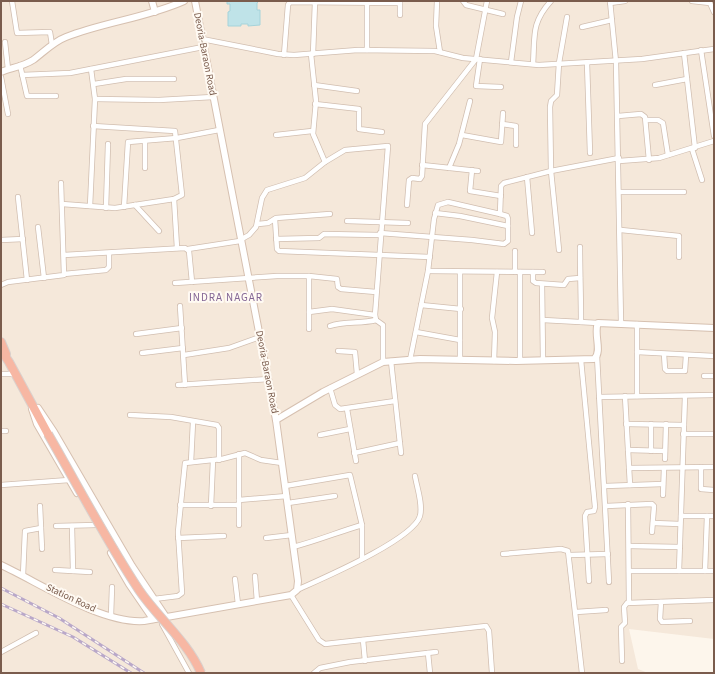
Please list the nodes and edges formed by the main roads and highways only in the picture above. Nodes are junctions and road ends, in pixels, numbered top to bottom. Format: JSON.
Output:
{"nodes":[{"id":1,"x":2,"y":347,"type":"edge"},
{"id":2,"x":201,"y":673,"type":"edge"}],
"edges":[{"from":1,"to":2,"type":"highway","bridge":true}]}
